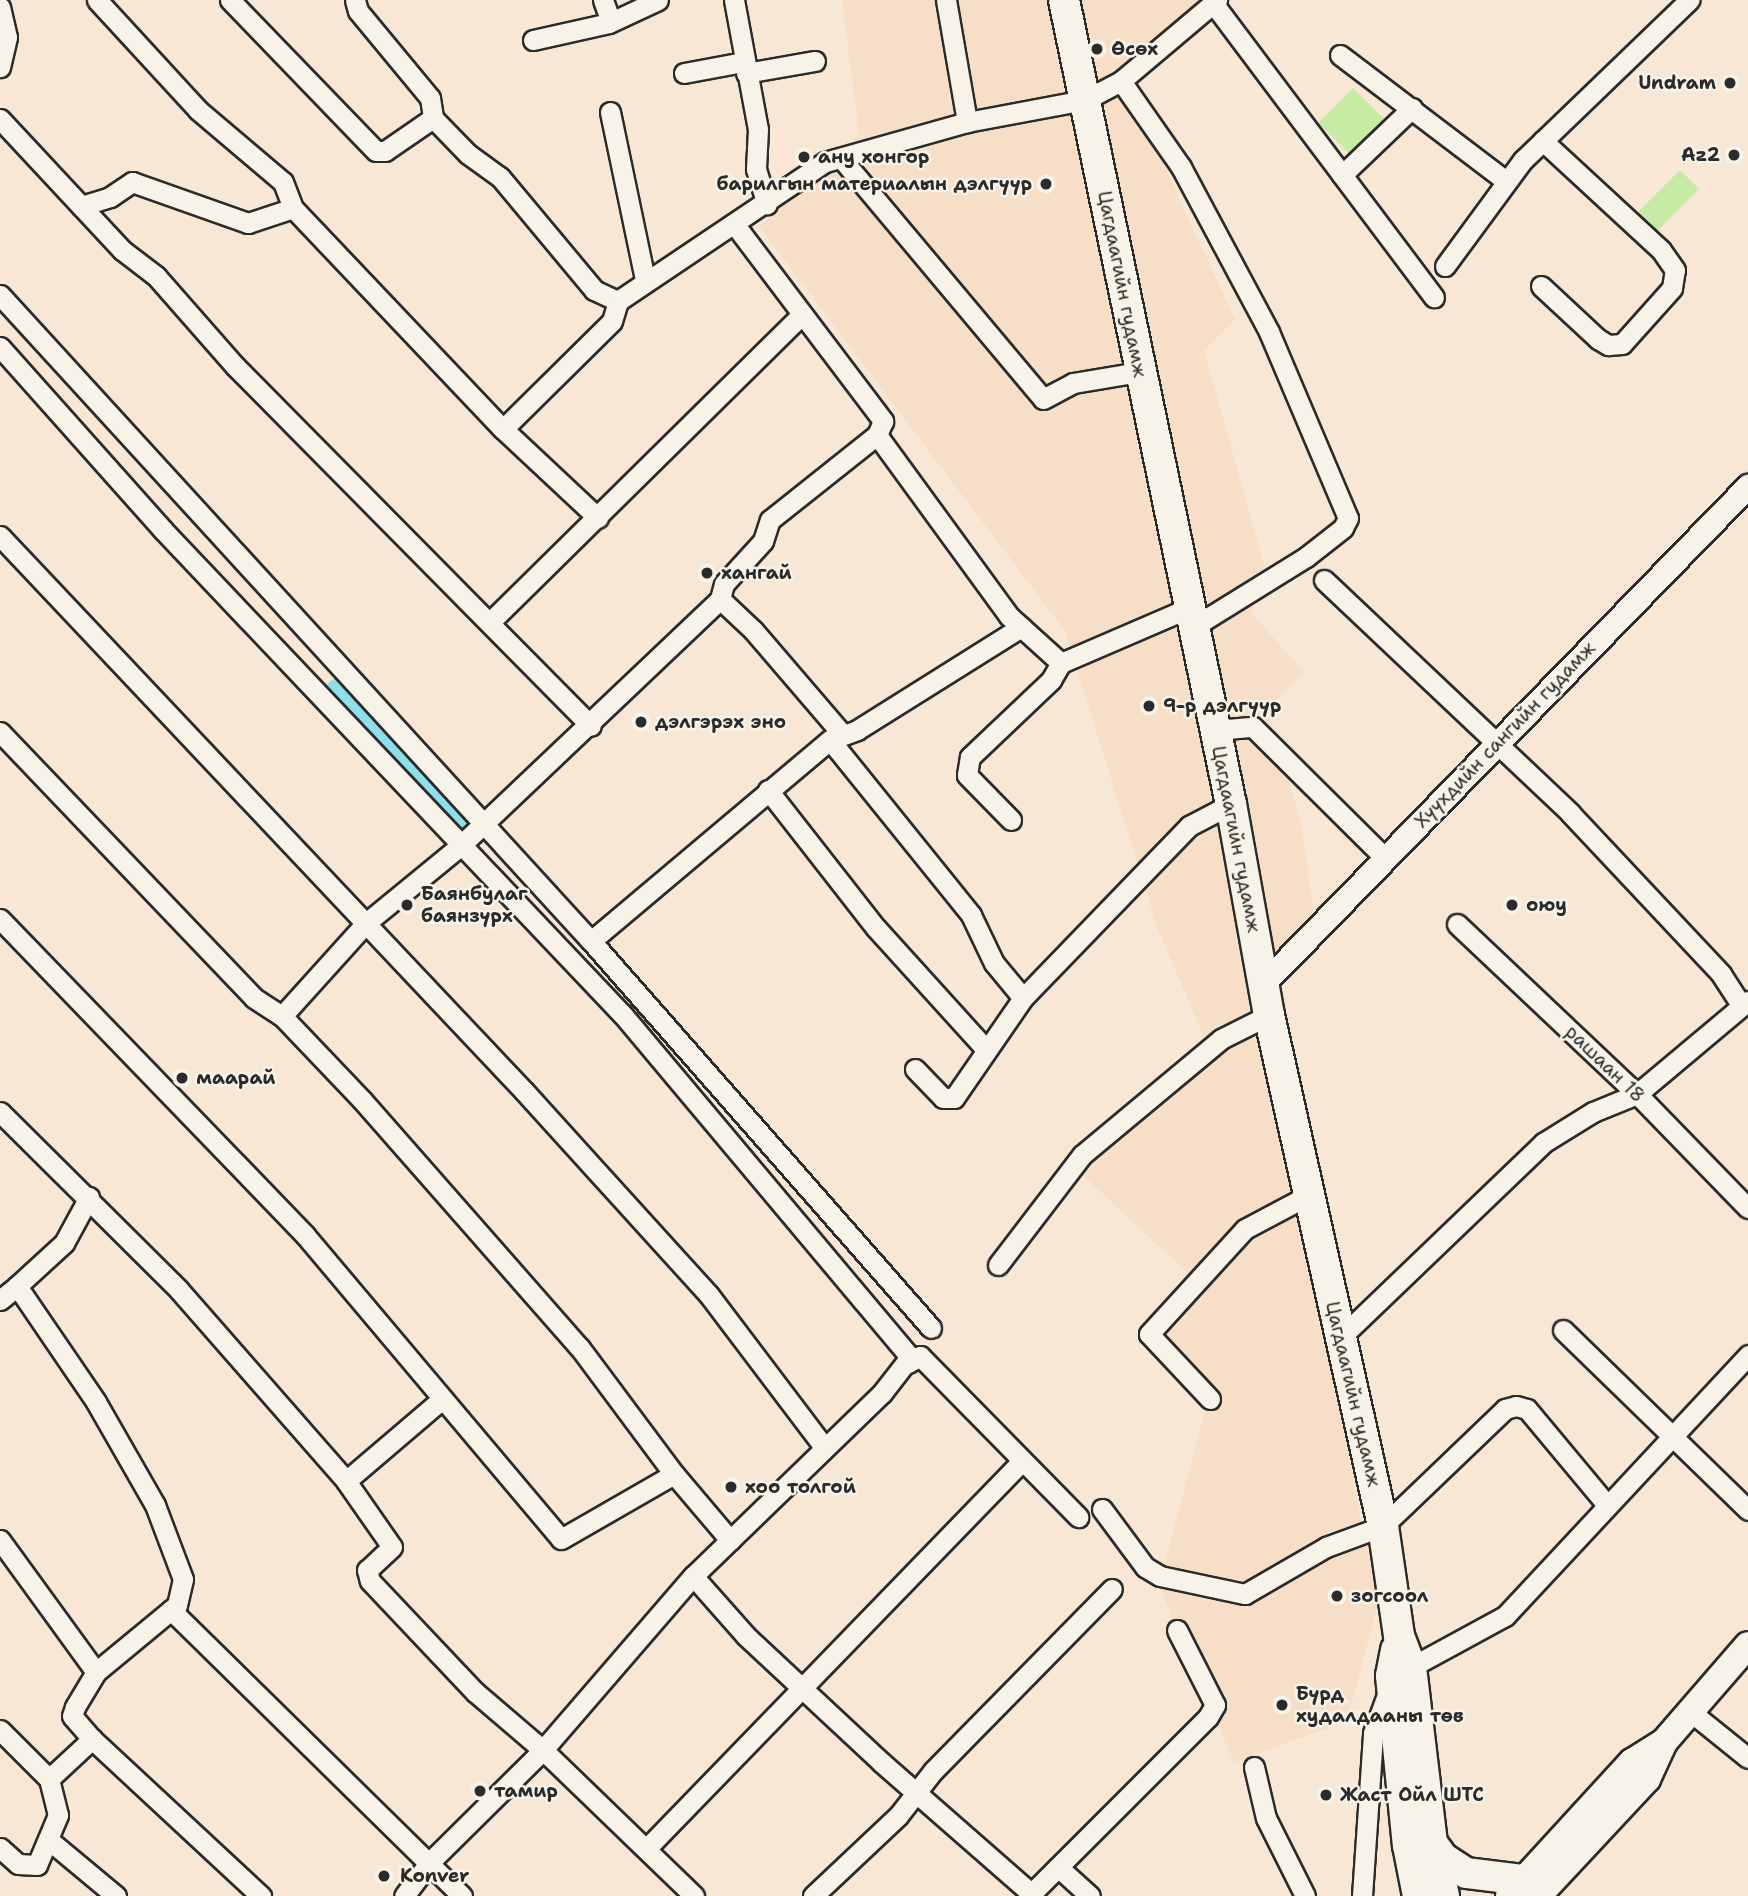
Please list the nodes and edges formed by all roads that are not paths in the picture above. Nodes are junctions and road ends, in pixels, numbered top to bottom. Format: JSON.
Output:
{"nodes":[{"id":1,"x":97,"y":0,"type":"edge"},
{"id":2,"x":230,"y":0,"type":"edge"},
{"id":3,"x":355,"y":0,"type":"edge"},
{"id":4,"x":603,"y":0,"type":"edge"},
{"id":5,"x":658,"y":0,"type":"edge"},
{"id":6,"x":734,"y":0,"type":"edge"},
{"id":7,"x":946,"y":0,"type":"edge"},
{"id":8,"x":1065,"y":0,"type":"edge"},
{"id":9,"x":1689,"y":0,"type":"edge"},
{"id":10,"x":1215,"y":1,"type":"edge"},
{"id":11,"x":0,"y":7,"type":"edge"},
{"id":12,"x":610,"y":19,"type":"junction"},
{"id":13,"x":533,"y":40,"type":"dead end"},
{"id":14,"x":1340,"y":55,"type":"dead end"},
{"id":15,"x":815,"y":61,"type":"dead end"},
{"id":16,"x":0,"y":67,"type":"edge"},
{"id":17,"x":744,"y":68,"type":"junction"},
{"id":18,"x":684,"y":73,"type":"dead end"},
{"id":19,"x":1121,"y":81,"type":"junction"},
{"id":20,"x":1086,"y":100,"type":"junction"},
{"id":21,"x":1412,"y":108,"type":"junction"},
{"id":22,"x":610,"y":112,"type":"dead end"},
{"id":23,"x":433,"y":118,"type":"junction"},
{"id":24,"x":0,"y":119,"type":"edge"},
{"id":25,"x":967,"y":122,"type":"junction"},
{"id":26,"x":1543,"y":141,"type":"junction"},
{"id":27,"x":841,"y":158,"type":"junction"},
{"id":28,"x":1342,"y":174,"type":"junction"},
{"id":29,"x":1506,"y":181,"type":"junction"},
{"id":30,"x":767,"y":204,"type":"junction"},
{"id":31,"x":81,"y":206,"type":"junction"},
{"id":32,"x":293,"y":208,"type":"junction"},
{"id":33,"x":735,"y":225,"type":"junction"},
{"id":34,"x":1445,"y":266,"type":"dead end"},
{"id":35,"x":645,"y":280,"type":"junction"},
{"id":36,"x":1541,"y":286,"type":"dead end"},
{"id":37,"x":0,"y":295,"type":"edge"},
{"id":38,"x":1434,"y":297,"type":"dead end"},
{"id":39,"x":618,"y":301,"type":"junction"},
{"id":40,"x":801,"y":315,"type":"junction"},
{"id":41,"x":0,"y":347,"type":"edge"},
{"id":42,"x":1139,"y":372,"type":"junction"},
{"id":43,"x":503,"y":429,"type":"junction"},
{"id":44,"x":877,"y":435,"type":"junction"},
{"id":45,"x":1748,"y":486,"type":"edge"},
{"id":46,"x":598,"y":518,"type":"junction"},
{"id":47,"x":0,"y":536,"type":"edge"},
{"id":48,"x":1324,"y":580,"type":"dead end"},
{"id":49,"x":720,"y":599,"type":"junction"},
{"id":50,"x":1191,"y":617,"type":"junction"},
{"id":51,"x":491,"y":621,"type":"junction"},
{"id":52,"x":1021,"y":627,"type":"junction"},
{"id":53,"x":1061,"y":663,"type":"junction"},
{"id":54,"x":591,"y":726,"type":"junction"},
{"id":55,"x":1215,"y":730,"type":"junction"},
{"id":56,"x":0,"y":732,"type":"edge"},
{"id":57,"x":836,"y":737,"type":"junction"},
{"id":58,"x":1497,"y":742,"type":"junction"},
{"id":59,"x":768,"y":790,"type":"junction"},
{"id":60,"x":1231,"y":804,"type":"junction"},
{"id":61,"x":1011,"y":820,"type":"dead end"},
{"id":62,"x":482,"y":825,"type":"junction"},
{"id":63,"x":460,"y":846,"type":"junction"},
{"id":64,"x":1385,"y":858,"type":"junction"},
{"id":65,"x":0,"y":919,"type":"edge"},
{"id":66,"x":366,"y":923,"type":"junction"},
{"id":67,"x":1457,"y":924,"type":"dead end"},
{"id":68,"x":591,"y":941,"type":"junction"},
{"id":69,"x":1262,"y":985,"type":"junction"},
{"id":70,"x":1023,"y":998,"type":"junction"},
{"id":71,"x":1745,"y":1004,"type":"edge"},
{"id":72,"x":1269,"y":1015,"type":"junction"},
{"id":73,"x":282,"y":1016,"type":"junction"},
{"id":74,"x":985,"y":1048,"type":"junction"},
{"id":75,"x":915,"y":1069,"type":"dead end"},
{"id":76,"x":1637,"y":1094,"type":"junction"},
{"id":77,"x":0,"y":1112,"type":"edge"},
{"id":78,"x":1307,"y":1196,"type":"junction"},
{"id":79,"x":89,"y":1197,"type":"junction"},
{"id":80,"x":1748,"y":1208,"type":"edge"},
{"id":81,"x":873,"y":1264,"type":"junction"},
{"id":82,"x":999,"y":1265,"type":"dead end"},
{"id":83,"x":17,"y":1286,"type":"junction"},
{"id":84,"x":851,"y":1287,"type":"junction"},
{"id":85,"x":0,"y":1300,"type":"edge"},
{"id":86,"x":931,"y":1328,"type":"dead end"},
{"id":87,"x":1563,"y":1330,"type":"dead end"},
{"id":88,"x":1341,"y":1337,"type":"junction"},
{"id":89,"x":1748,"y":1355,"type":"edge"},
{"id":90,"x":908,"y":1363,"type":"junction"},
{"id":91,"x":442,"y":1399,"type":"junction"},
{"id":92,"x":1210,"y":1399,"type":"dead end"},
{"id":93,"x":1670,"y":1437,"type":"junction"},
{"id":94,"x":824,"y":1447,"type":"junction"},
{"id":95,"x":1022,"y":1461,"type":"junction"},
{"id":96,"x":674,"y":1474,"type":"junction"},
{"id":97,"x":346,"y":1481,"type":"junction"},
{"id":98,"x":1607,"y":1505,"type":"junction"},
{"id":99,"x":1102,"y":1509,"type":"dead end"},
{"id":100,"x":1748,"y":1510,"type":"edge"},
{"id":101,"x":1078,"y":1517,"type":"dead end"},
{"id":102,"x":1382,"y":1526,"type":"junction"},
{"id":103,"x":0,"y":1539,"type":"edge"},
{"id":104,"x":730,"y":1540,"type":"junction"},
{"id":105,"x":693,"y":1576,"type":"junction"},
{"id":106,"x":1112,"y":1589,"type":"dead end"},
{"id":107,"x":171,"y":1610,"type":"junction"},
{"id":108,"x":1177,"y":1630,"type":"dead end"},
{"id":109,"x":1748,"y":1645,"type":"edge"},
{"id":110,"x":96,"y":1672,"type":"junction"},
{"id":111,"x":1401,"y":1674,"type":"junction"},
{"id":112,"x":806,"y":1689,"type":"junction"},
{"id":113,"x":1691,"y":1712,"type":"junction"},
{"id":114,"x":0,"y":1730,"type":"edge"},
{"id":115,"x":92,"y":1739,"type":"junction"},
{"id":116,"x":543,"y":1750,"type":"junction"},
{"id":117,"x":1748,"y":1758,"type":"edge"},
{"id":118,"x":1254,"y":1767,"type":"dead end"},
{"id":119,"x":48,"y":1779,"type":"junction"},
{"id":120,"x":919,"y":1792,"type":"junction"},
{"id":121,"x":50,"y":1841,"type":"junction"},
{"id":122,"x":1420,"y":1844,"type":"junction"},
{"id":123,"x":0,"y":1848,"type":"edge"},
{"id":124,"x":647,"y":1848,"type":"junction"},
{"id":125,"x":429,"y":1863,"type":"junction"},
{"id":126,"x":1058,"y":1867,"type":"junction"},
{"id":127,"x":1524,"y":1891,"type":"edge"},
{"id":128,"x":1031,"y":1895,"type":"edge"},
{"id":129,"x":116,"y":1896,"type":"edge"},
{"id":130,"x":261,"y":1896,"type":"edge"},
{"id":131,"x":404,"y":1896,"type":"edge"},
{"id":132,"x":462,"y":1896,"type":"edge"},
{"id":133,"x":694,"y":1896,"type":"edge"},
{"id":134,"x":813,"y":1896,"type":"edge"},
{"id":135,"x":1090,"y":1896,"type":"edge"},
{"id":136,"x":1305,"y":1896,"type":"edge"},
{"id":137,"x":1362,"y":1896,"type":"edge"},
{"id":138,"x":1412,"y":1896,"type":"edge"},
{"id":139,"x":1418,"y":1896,"type":"edge"},
{"id":140,"x":1444,"y":1896,"type":"edge"}],
"edges":[{"from":1,"to":32,"type":"street"},
{"from":2,"to":23,"type":"street"},
{"from":3,"to":23,"type":"street"},
{"from":4,"to":12,"type":"street"},
{"from":5,"to":12,"type":"street"},
{"from":6,"to":17,"type":"street"},
{"from":7,"to":25,"type":"street"},
{"from":8,"to":20,"type":"main road","name":"Цагдаагийн гудамж"},
{"from":9,"to":26,"type":"street"},
{"from":10,"to":19,"type":"street"},
{"from":10,"to":28,"type":"street"},
{"from":11,"to":16,"type":"street"},
{"from":12,"to":13,"type":"street"},
{"from":14,"to":21,"type":"street"},
{"from":15,"to":17,"type":"street"},
{"from":17,"to":18,"type":"street"},
{"from":17,"to":30,"type":"street"},
{"from":19,"to":20,"type":"street"},
{"from":19,"to":50,"type":"street"},
{"from":20,"to":25,"type":"street"},
{"from":20,"to":42,"type":"main road","name":"Цагдаагийн гудамж"},
{"from":21,"to":28,"type":"street"},
{"from":21,"to":29,"type":"street"},
{"from":22,"to":35,"type":"street"},
{"from":23,"to":39,"type":"street"},
{"from":24,"to":31,"type":"street"},
{"from":25,"to":27,"type":"street"},
{"from":26,"to":29,"type":"street"},
{"from":26,"to":36,"type":"street"},
{"from":27,"to":30,"type":"street"},
{"from":27,"to":42,"type":"street"},
{"from":28,"to":38,"type":"street"},
{"from":29,"to":34,"type":"street"},
{"from":30,"to":33,"type":"street"},
{"from":31,"to":32,"type":"street"},
{"from":31,"to":51,"type":"street"},
{"from":32,"to":43,"type":"street"},
{"from":33,"to":35,"type":"street"},
{"from":33,"to":40,"type":"street"},
{"from":35,"to":39,"type":"street"},
{"from":37,"to":62,"type":"street"},
{"from":39,"to":43,"type":"street"},
{"from":40,"to":44,"type":"street"},
{"from":40,"to":46,"type":"street"},
{"from":41,"to":63,"type":"street"},
{"from":42,"to":50,"type":"main road","name":"Цагдаагийн гудамж"},
{"from":43,"to":46,"type":"street"},
{"from":44,"to":49,"type":"street"},
{"from":44,"to":52,"type":"street"},
{"from":45,"to":58,"type":"street","name":"Хүүхдийн сангийн гудамж"},
{"from":46,"to":51,"type":"street"},
{"from":47,"to":66,"type":"street"},
{"from":48,"to":58,"type":"street"},
{"from":49,"to":54,"type":"street"},
{"from":49,"to":57,"type":"street"},
{"from":50,"to":53,"type":"street"},
{"from":50,"to":55,"type":"main road","name":"Цагдаагийн гудамж"},
{"from":51,"to":54,"type":"street"},
{"from":52,"to":53,"type":"street"},
{"from":52,"to":57,"type":"street"},
{"from":53,"to":61,"type":"street"},
{"from":54,"to":62,"type":"street"},
{"from":55,"to":60,"type":"main road","name":"Цагдаагийн гудамж"},
{"from":55,"to":64,"type":"street"},
{"from":56,"to":73,"type":"street"},
{"from":57,"to":59,"type":"street"},
{"from":57,"to":70,"type":"street"},
{"from":58,"to":64,"type":"street","name":"Хүүхдийн сангийн гудамж"},
{"from":58,"to":71,"type":"street"},
{"from":59,"to":68,"type":"street"},
{"from":59,"to":74,"type":"street"},
{"from":60,"to":69,"type":"main road","name":"Цагдаагийн гудамж"},
{"from":60,"to":70,"type":"street"},
{"from":62,"to":63,"type":"street"},
{"from":62,"to":68,"type":"street"},
{"from":63,"to":66,"type":"street"},
{"from":63,"to":84,"type":"street"},
{"from":64,"to":69,"type":"street","name":"Хүүхдийн сангийн гудамж"},
{"from":65,"to":91,"type":"street"},
{"from":66,"to":73,"type":"street"},
{"from":66,"to":94,"type":"street"},
{"from":67,"to":76,"type":"street","name":"рашаан 18"},
{"from":68,"to":81,"type":"street"},
{"from":69,"to":72,"type":"main road","name":"Цагдаагийн гудамж"},
{"from":70,"to":74,"type":"street"},
{"from":71,"to":76,"type":"street"},
{"from":72,"to":78,"type":"main road","name":"Цагдаагийн гудамж"},
{"from":72,"to":82,"type":"street"},
{"from":73,"to":96,"type":"street"},
{"from":74,"to":75,"type":"street"},
{"from":76,"to":80,"type":"street","name":"рашаан 18"},
{"from":76,"to":88,"type":"street"},
{"from":77,"to":79,"type":"street"},
{"from":78,"to":88,"type":"main road","name":"Цагдаагийн гудамж"},
{"from":78,"to":92,"type":"street"},
{"from":79,"to":83,"type":"street"},
{"from":79,"to":97,"type":"street"},
{"from":81,"to":84,"type":"street"},
{"from":81,"to":86,"type":"street"},
{"from":83,"to":85,"type":"street"},
{"from":83,"to":107,"type":"street"},
{"from":84,"to":90,"type":"street"},
{"from":87,"to":93,"type":"street"},
{"from":88,"to":102,"type":"main road","name":"Цагдаагийн гудамж"},
{"from":89,"to":93,"type":"street"},
{"from":90,"to":94,"type":"street"},
{"from":90,"to":95,"type":"street"},
{"from":91,"to":96,"type":"street"},
{"from":91,"to":97,"type":"street"},
{"from":93,"to":98,"type":"street"},
{"from":93,"to":100,"type":"street"},
{"from":94,"to":104,"type":"street"},
{"from":95,"to":101,"type":"street"},
{"from":95,"to":112,"type":"street"},
{"from":96,"to":104,"type":"street"},
{"from":97,"to":116,"type":"street"},
{"from":98,"to":102,"type":"street"},
{"from":98,"to":111,"type":"street"},
{"from":99,"to":102,"type":"street"},
{"from":102,"to":111,"type":"main road","name":"Цагдаагийн гудамж"},
{"from":103,"to":110,"type":"street"},
{"from":104,"to":105,"type":"street"},
{"from":105,"to":112,"type":"street"},
{"from":105,"to":116,"type":"street"},
{"from":106,"to":120,"type":"street"},
{"from":107,"to":110,"type":"street"},
{"from":107,"to":125,"type":"street"},
{"from":108,"to":126,"type":"street"},
{"from":109,"to":113,"type":"main road"},
{"from":110,"to":115,"type":"street"},
{"from":111,"to":122,"type":"main road","name":"Цагдаагийн гудамж"},
{"from":111,"to":137,"type":"street"},
{"from":112,"to":120,"type":"street"},
{"from":112,"to":124,"type":"street"},
{"from":113,"to":117,"type":"street"},
{"from":113,"to":127,"type":"main road"},
{"from":114,"to":119,"type":"street"},
{"from":115,"to":119,"type":"street"},
{"from":115,"to":130,"type":"street"},
{"from":116,"to":124,"type":"street"},
{"from":116,"to":125,"type":"street"},
{"from":118,"to":136,"type":"street"},
{"from":119,"to":121,"type":"street"},
{"from":120,"to":128,"type":"street"},
{"from":120,"to":134,"type":"street"},
{"from":121,"to":123,"type":"street"},
{"from":121,"to":129,"type":"street"},
{"from":122,"to":127,"type":"main road"},
{"from":122,"to":138,"type":"main road"},
{"from":122,"to":139,"type":"main road","name":"Цагдаагийн гудамж"},
{"from":122,"to":140,"type":"main road","name":"Цагдаагийн гудамж"},
{"from":124,"to":133,"type":"street"},
{"from":125,"to":131,"type":"street"},
{"from":125,"to":132,"type":"street"},
{"from":126,"to":128,"type":"street"},
{"from":126,"to":135,"type":"street"}]}
